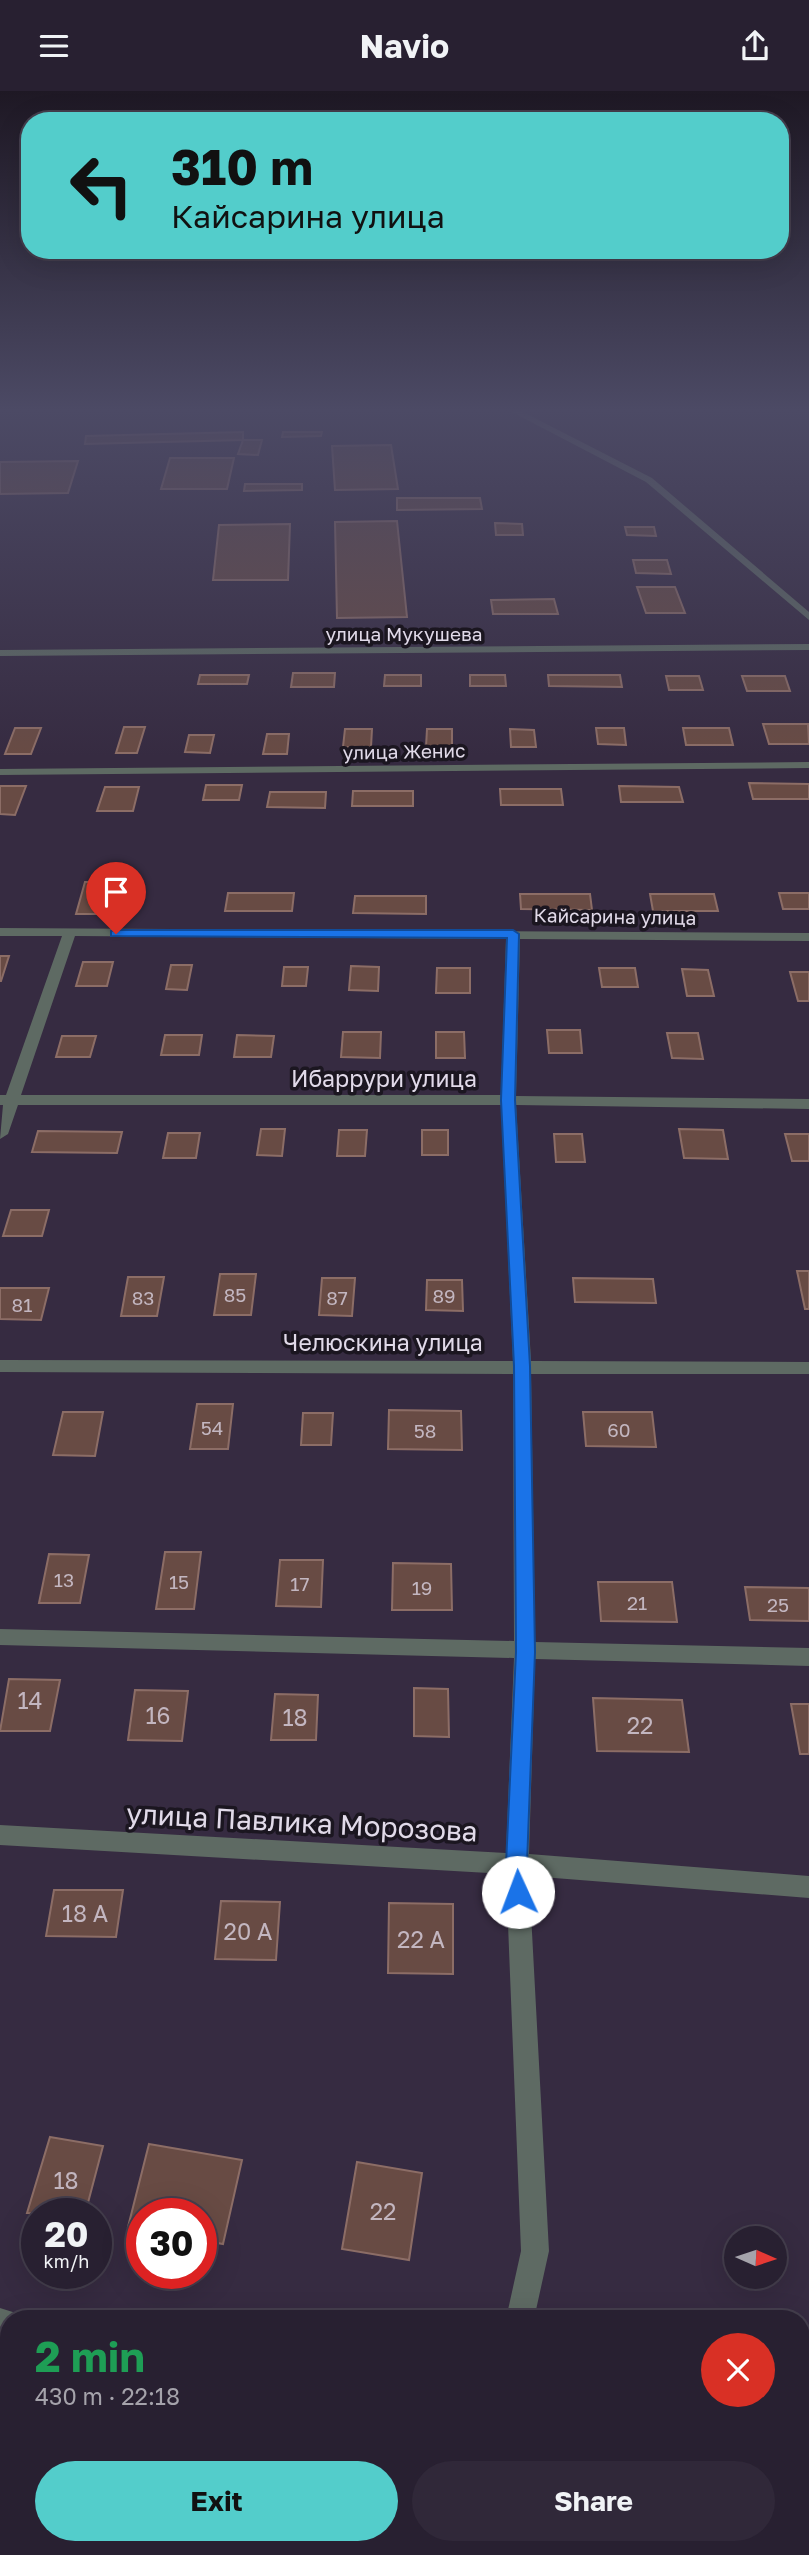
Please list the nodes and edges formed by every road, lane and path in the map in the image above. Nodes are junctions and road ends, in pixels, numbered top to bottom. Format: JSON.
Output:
{"nodes":[{"id":1,"x":703,"y":526,"type":"edge"},
{"id":2,"x":809,"y":617,"type":"edge"},
{"id":3,"x":809,"y":647,"type":"edge"},
{"id":4,"x":0,"y":653,"type":"edge"},
{"id":5,"x":809,"y":765,"type":"edge"},
{"id":6,"x":0,"y":772,"type":"edge"},
{"id":7,"x":0,"y":932,"type":"edge"},
{"id":8,"x":70,"y":933,"type":"junction"},
{"id":9,"x":513,"y":934,"type":"junction"},
{"id":10,"x":809,"y":937,"type":"edge"},
{"id":11,"x":6,"y":1100,"type":"edge"},
{"id":12,"x":508,"y":1100,"type":"junction"},
{"id":13,"x":809,"y":1104,"type":"edge"},
{"id":14,"x":0,"y":1134,"type":"edge"},
{"id":15,"x":0,"y":1366,"type":"edge"},
{"id":16,"x":522,"y":1366,"type":"junction"},
{"id":17,"x":809,"y":1368,"type":"edge"},
{"id":18,"x":0,"y":1637,"type":"edge"},
{"id":19,"x":525,"y":1652,"type":"junction"},
{"id":20,"x":809,"y":1657,"type":"edge"},
{"id":21,"x":0,"y":1835,"type":"edge"},
{"id":22,"x":517,"y":1864,"type":"junction"},
{"id":23,"x":809,"y":1887,"type":"edge"},
{"id":24,"x":522,"y":2310,"type":"edge"}],
"edges":[{"from":1,"to":2,"type":"street"},
{"from":3,"to":4,"type":"street","name":"улица Мукушева"},
{"from":5,"to":6,"type":"street","name":"улица Женис"},
{"from":7,"to":8,"type":"street","name":"Кайсарина улица"},
{"from":8,"to":9,"type":"street","name":"Кайсарина улица"},
{"from":8,"to":11,"type":"street"},
{"from":9,"to":10,"type":"street","name":"Кайсарина улица"},
{"from":9,"to":12,"type":"street"},
{"from":11,"to":12,"type":"street","name":"Ибаррури улица"},
{"from":11,"to":14,"type":"street"},
{"from":12,"to":13,"type":"street","name":"Ибаррури улица"},
{"from":12,"to":16,"type":"street"},
{"from":15,"to":16,"type":"street","name":"Челюскина улица"},
{"from":16,"to":17,"type":"street","name":"Челюскина улица"},
{"from":16,"to":19,"type":"street"},
{"from":18,"to":19,"type":"street"},
{"from":19,"to":20,"type":"street"},
{"from":19,"to":22,"type":"street"},
{"from":21,"to":22,"type":"street","name":"улица Павлика Морозова"},
{"from":22,"to":23,"type":"street","name":"улица Павлика Морозова"},
{"from":22,"to":24,"type":"street"}]}
